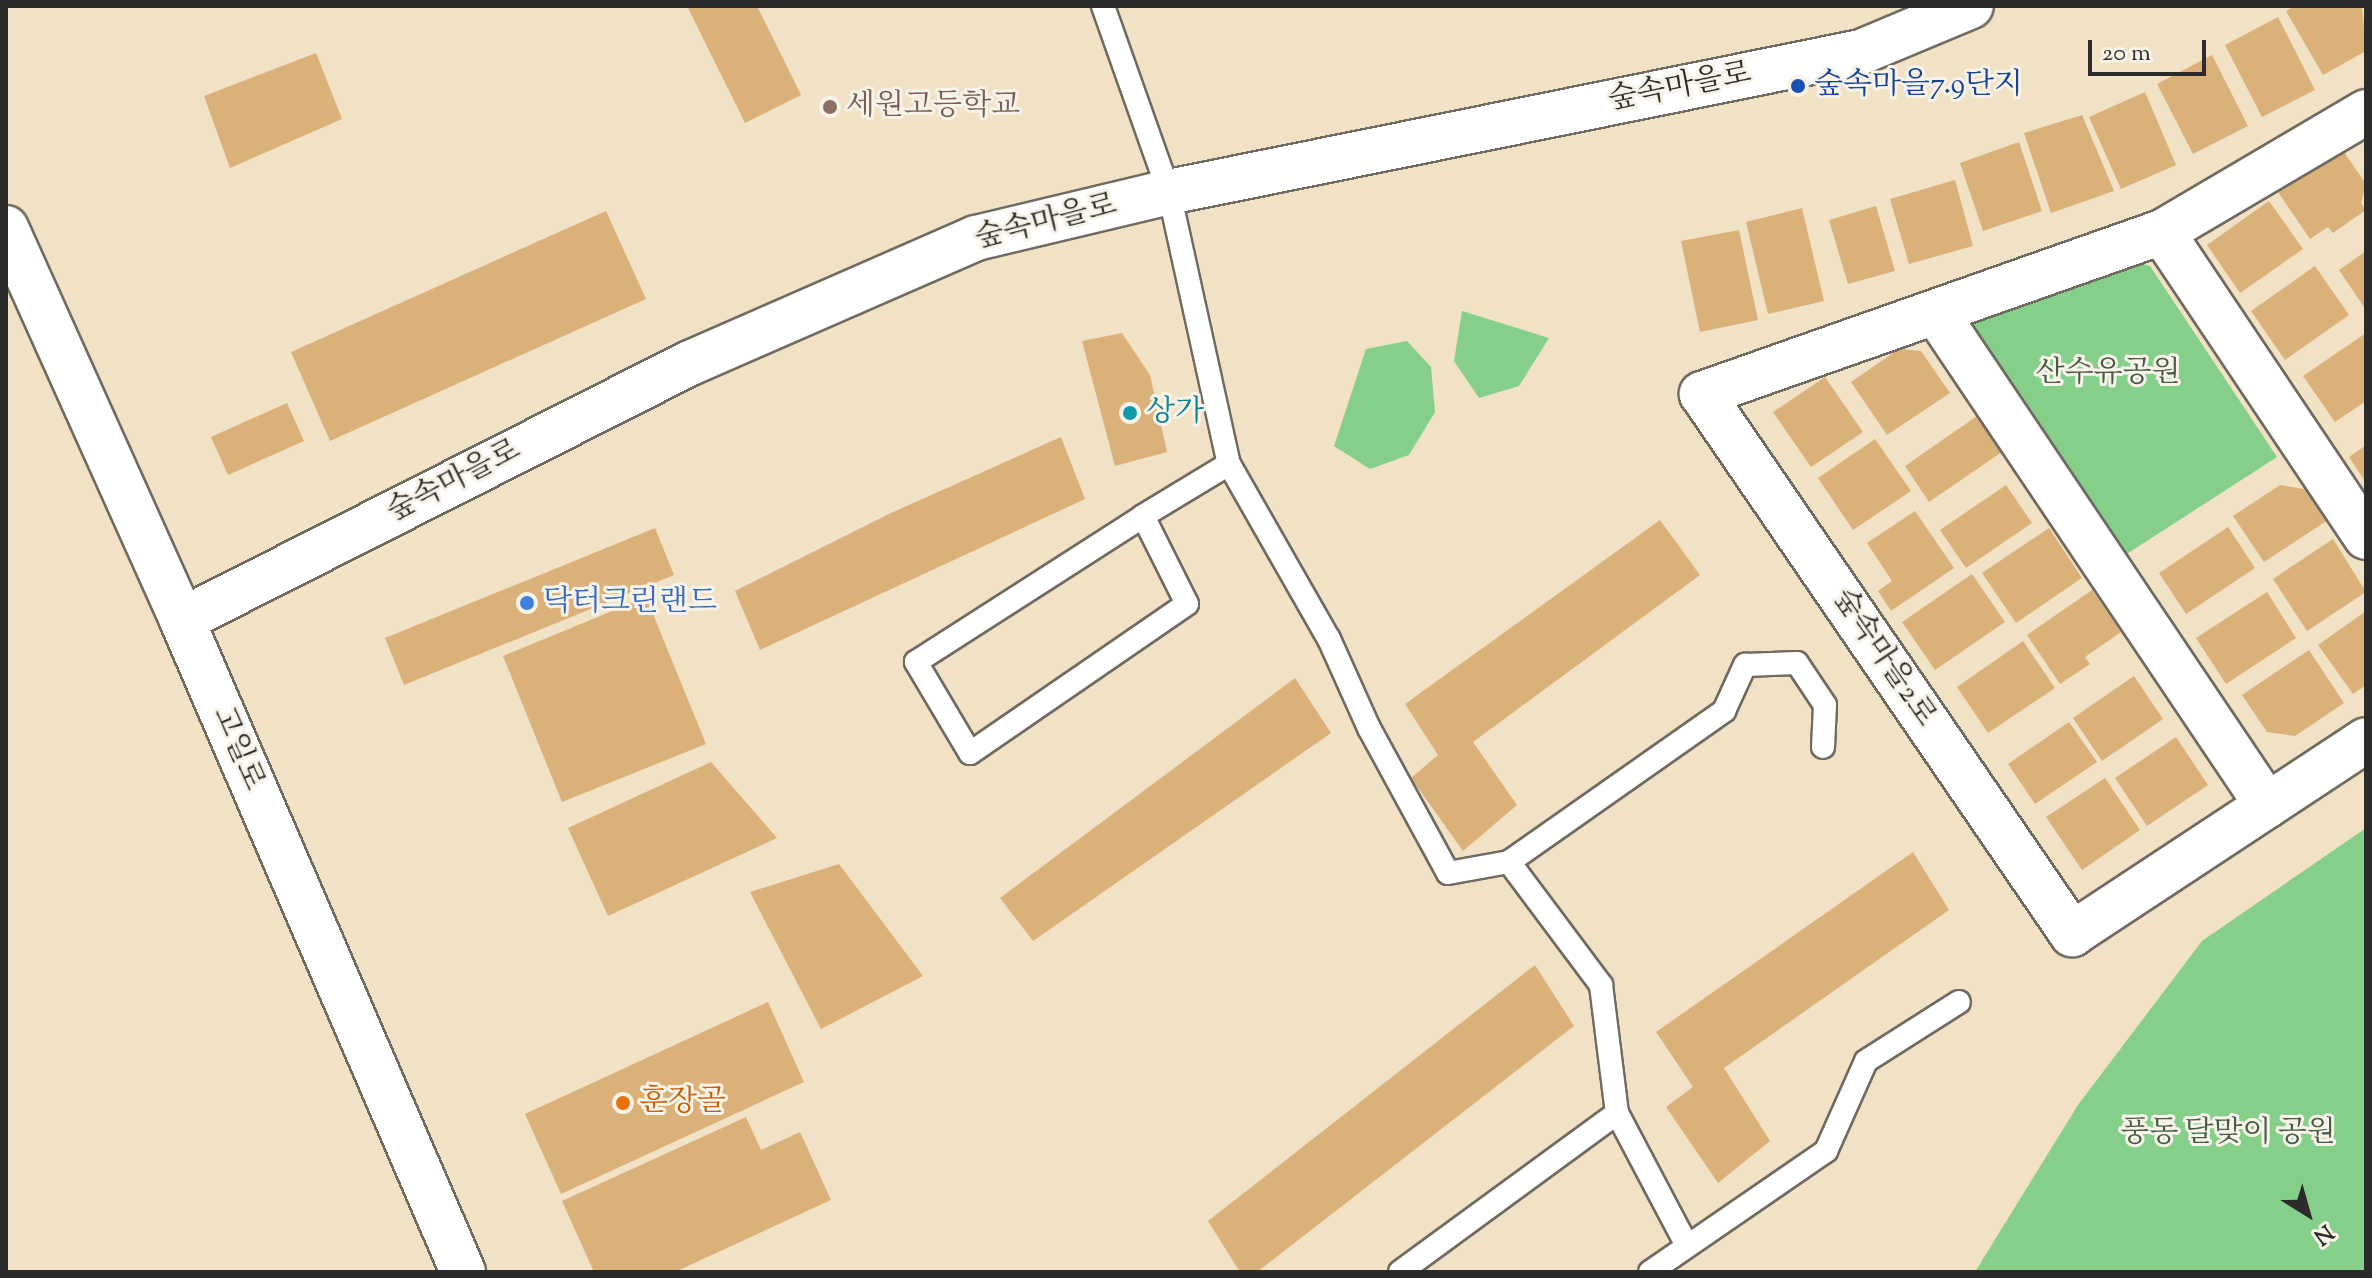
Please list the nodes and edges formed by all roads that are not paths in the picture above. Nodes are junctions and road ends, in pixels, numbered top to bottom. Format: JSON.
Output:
{"nodes":[{"id":1,"x":1103,"y":6,"type":"edge"},
{"id":2,"x":1971,"y":6,"type":"edge"},
{"id":3,"x":2366,"y":112,"type":"edge"},
{"id":4,"x":1169,"y":192,"type":"junction"},
{"id":5,"x":6,"y":228,"type":"edge"},
{"id":6,"x":2162,"y":232,"type":"junction"},
{"id":7,"x":1937,"y":314,"type":"junction"},
{"id":8,"x":1229,"y":464,"type":"junction"},
{"id":9,"x":1143,"y":516,"type":"junction"},
{"id":10,"x":2366,"y":537,"type":"edge"},
{"id":11,"x":182,"y":620,"type":"junction"},
{"id":12,"x":2366,"y":740,"type":"edge"},
{"id":13,"x":1823,"y":747,"type":"dead end"},
{"id":14,"x":2267,"y":805,"type":"junction"},
{"id":15,"x":1509,"y":862,"type":"junction"},
{"id":16,"x":1959,"y":1002,"type":"dead end"},
{"id":17,"x":1617,"y":1113,"type":"junction"},
{"id":18,"x":1687,"y":1246,"type":"junction"},
{"id":19,"x":463,"y":1272,"type":"edge"},
{"id":20,"x":1400,"y":1272,"type":"edge"},
{"id":21,"x":1650,"y":1272,"type":"edge"}],
"edges":[{"from":1,"to":4,"type":"lane"},
{"from":2,"to":4,"type":"main road","name":"숲속마을로"},
{"from":3,"to":6,"type":"main road","name":"숲속마을2로"},
{"from":4,"to":8,"type":"lane"},
{"from":4,"to":11,"type":"main road","name":"숲속마을로"},
{"from":5,"to":11,"type":"main road","name":"고일로"},
{"from":6,"to":7,"type":"main road","name":"숲속마을2로"},
{"from":6,"to":10,"type":"main road"},
{"from":7,"to":14,"type":"main road"},
{"from":7,"to":14,"type":"main road","name":"숲속마을2로"},
{"from":8,"to":9,"type":"lane"},
{"from":8,"to":15,"type":"lane"},
{"from":9,"to":9,"type":"lane"},
{"from":11,"to":19,"type":"main road","name":"고일로"},
{"from":12,"to":14,"type":"main road","name":"숲속마을2로"},
{"from":13,"to":15,"type":"lane"},
{"from":15,"to":17,"type":"lane"},
{"from":16,"to":18,"type":"lane"},
{"from":17,"to":18,"type":"lane"},
{"from":17,"to":20,"type":"lane"},
{"from":18,"to":21,"type":"lane"}]}
